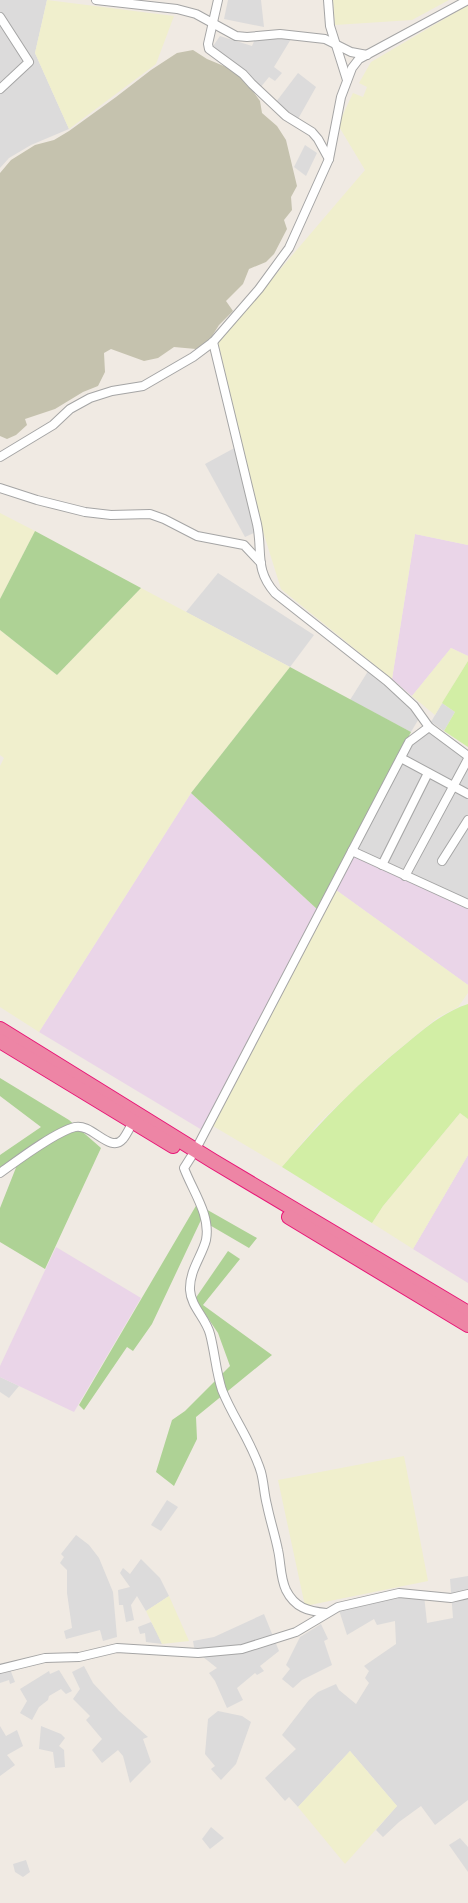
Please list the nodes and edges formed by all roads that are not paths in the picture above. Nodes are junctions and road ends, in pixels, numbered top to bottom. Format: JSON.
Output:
{"nodes":[{"id":1,"x":96,"y":0,"type":"edge"},
{"id":2,"x":218,"y":0,"type":"edge"},
{"id":3,"x":328,"y":0,"type":"edge"},
{"id":4,"x":468,"y":0,"type":"edge"},
{"id":5,"x":0,"y":17,"type":"edge"},
{"id":6,"x":213,"y":23,"type":"junction"},
{"id":7,"x":337,"y":46,"type":"junction"},
{"id":8,"x":367,"y":55,"type":"junction"},
{"id":9,"x":347,"y":81,"type":"junction"},
{"id":10,"x":0,"y":89,"type":"edge"},
{"id":11,"x":329,"y":160,"type":"junction"},
{"id":12,"x":214,"y":342,"type":"junction"},
{"id":13,"x":0,"y":458,"type":"edge"},
{"id":14,"x":0,"y":488,"type":"edge"},
{"id":15,"x":261,"y":563,"type":"junction"},
{"id":16,"x":429,"y":726,"type":"junction"},
{"id":17,"x":401,"y":758,"type":"junction"},
{"id":18,"x":468,"y":758,"type":"edge"},
{"id":19,"x":428,"y":772,"type":"junction"},
{"id":20,"x":453,"y":786,"type":"junction"},
{"id":21,"x":468,"y":794,"type":"edge"},
{"id":22,"x":468,"y":820,"type":"edge"},
{"id":23,"x":352,"y":851,"type":"junction"},
{"id":24,"x":442,"y":861,"type":"dead end"},
{"id":25,"x":382,"y":865,"type":"junction"},
{"id":26,"x":405,"y":876,"type":"junction"},
{"id":27,"x":468,"y":893,"type":"edge"},
{"id":28,"x":465,"y":903,"type":"edge"},
{"id":29,"x":0,"y":1029,"type":"edge"},
{"id":30,"x":0,"y":1042,"type":"edge"},
{"id":31,"x":133,"y":1122,"type":"junction"},
{"id":32,"x":194,"y":1153,"type":"junction"},
{"id":33,"x":0,"y":1173,"type":"edge"},
{"id":34,"x":468,"y":1313,"type":"edge"},
{"id":35,"x":468,"y":1325,"type":"edge"},
{"id":36,"x":468,"y":1594,"type":"edge"},
{"id":37,"x":326,"y":1613,"type":"junction"},
{"id":38,"x":0,"y":1669,"type":"edge"}],
"edges":[{"from":1,"to":6,"type":"street"},
{"from":2,"to":6,"type":"street"},
{"from":3,"to":7,"type":"street"},
{"from":4,"to":8,"type":"street"},
{"from":5,"to":10,"type":"street"},
{"from":6,"to":7,"type":"street"},
{"from":6,"to":11,"type":"street"},
{"from":7,"to":8,"type":"street"},
{"from":7,"to":9,"type":"street"},
{"from":8,"to":9,"type":"street"},
{"from":9,"to":11,"type":"street"},
{"from":11,"to":12,"type":"street"},
{"from":12,"to":13,"type":"street"},
{"from":12,"to":15,"type":"street"},
{"from":14,"to":15,"type":"street"},
{"from":15,"to":16,"type":"street"},
{"from":16,"to":17,"type":"street"},
{"from":16,"to":18,"type":"street"},
{"from":17,"to":19,"type":"street"},
{"from":17,"to":23,"type":"street"},
{"from":18,"to":20,"type":"street"},
{"from":19,"to":20,"type":"street"},
{"from":19,"to":25,"type":"street"},
{"from":20,"to":21,"type":"street"},
{"from":20,"to":26,"type":"street"},
{"from":22,"to":24,"type":"street"},
{"from":23,"to":25,"type":"street"},
{"from":23,"to":32,"type":"street"},
{"from":25,"to":26,"type":"street"},
{"from":26,"to":28,"type":"street"},
{"from":27,"to":28,"type":"street"},
{"from":29,"to":32,"type":"highway"},
{"from":30,"to":31,"type":"highway"},
{"from":31,"to":32,"type":"highway"},
{"from":31,"to":33,"type":"street"},
{"from":32,"to":34,"type":"highway"},
{"from":32,"to":35,"type":"highway"},
{"from":32,"to":37,"type":"street"},
{"from":36,"to":37,"type":"street"},
{"from":37,"to":38,"type":"street"}]}
